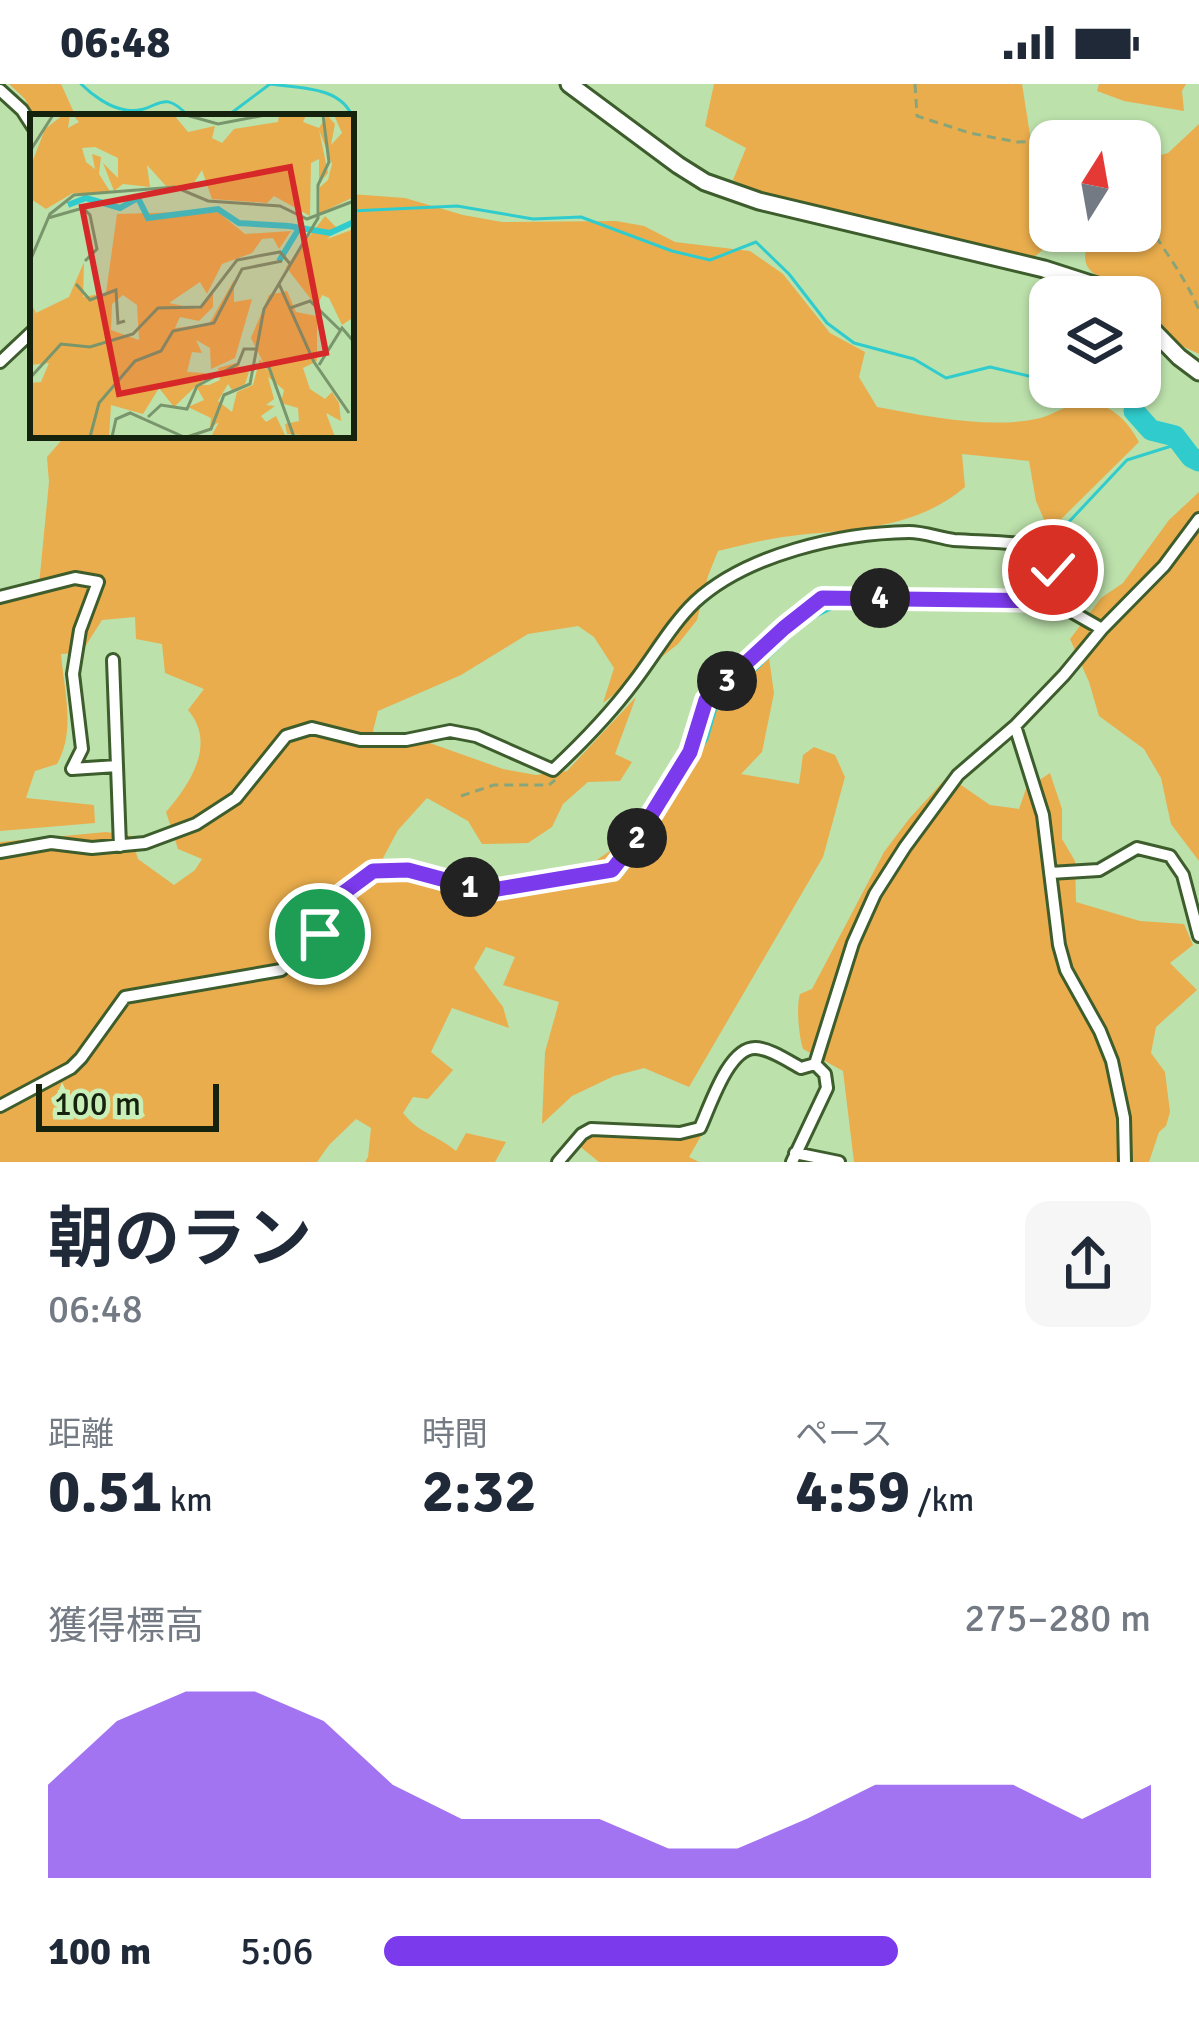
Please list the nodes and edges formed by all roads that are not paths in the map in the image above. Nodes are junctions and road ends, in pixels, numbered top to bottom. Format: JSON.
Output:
{"nodes":[{"id":1,"x":569,"y":84,"type":"edge"},
{"id":2,"x":0,"y":90,"type":"edge"},
{"id":3,"x":30,"y":122,"type":"edge"},
{"id":4,"x":1067,"y":276,"type":"edge"},
{"id":5,"x":30,"y":334,"type":"edge"},
{"id":6,"x":1161,"y":339,"type":"edge"},
{"id":7,"x":0,"y":362,"type":"edge"},
{"id":8,"x":1199,"y":372,"type":"edge"},
{"id":9,"x":1199,"y":519,"type":"edge"},
{"id":10,"x":0,"y":597,"type":"edge"},
{"id":11,"x":1054,"y":601,"type":"junction"},
{"id":12,"x":1102,"y":629,"type":"junction"},
{"id":13,"x":113,"y":660,"type":"dead end"},
{"id":14,"x":1015,"y":727,"type":"junction"},
{"id":15,"x":117,"y":766,"type":"junction"},
{"id":16,"x":120,"y":846,"type":"junction"},
{"id":17,"x":0,"y":852,"type":"edge"},
{"id":18,"x":1050,"y":873,"type":"junction"},
{"id":19,"x":1199,"y":936,"type":"edge"},
{"id":20,"x":815,"y":1064,"type":"junction"},
{"id":21,"x":0,"y":1106,"type":"edge"},
{"id":22,"x":794,"y":1157,"type":"edge"},
{"id":23,"x":559,"y":1162,"type":"edge"},
{"id":24,"x":839,"y":1162,"type":"edge"},
{"id":25,"x":1125,"y":1162,"type":"edge"}],
"edges":[{"from":1,"to":4,"type":"main road"},
{"from":2,"to":3,"type":"street"},
{"from":5,"to":7,"type":"street"},
{"from":6,"to":8,"type":"main road"},
{"from":9,"to":12,"type":"street"},
{"from":10,"to":15,"type":"street"},
{"from":11,"to":12,"type":"street"},
{"from":11,"to":16,"type":"street"},
{"from":11,"to":21,"type":"street"},
{"from":12,"to":14,"type":"street"},
{"from":13,"to":15,"type":"street"},
{"from":14,"to":18,"type":"street"},
{"from":14,"to":20,"type":"street"},
{"from":15,"to":16,"type":"street"},
{"from":16,"to":17,"type":"street"},
{"from":18,"to":19,"type":"street"},
{"from":18,"to":25,"type":"street"},
{"from":20,"to":22,"type":"street"},
{"from":20,"to":23,"type":"street"},
{"from":22,"to":24,"type":"street"}]}
